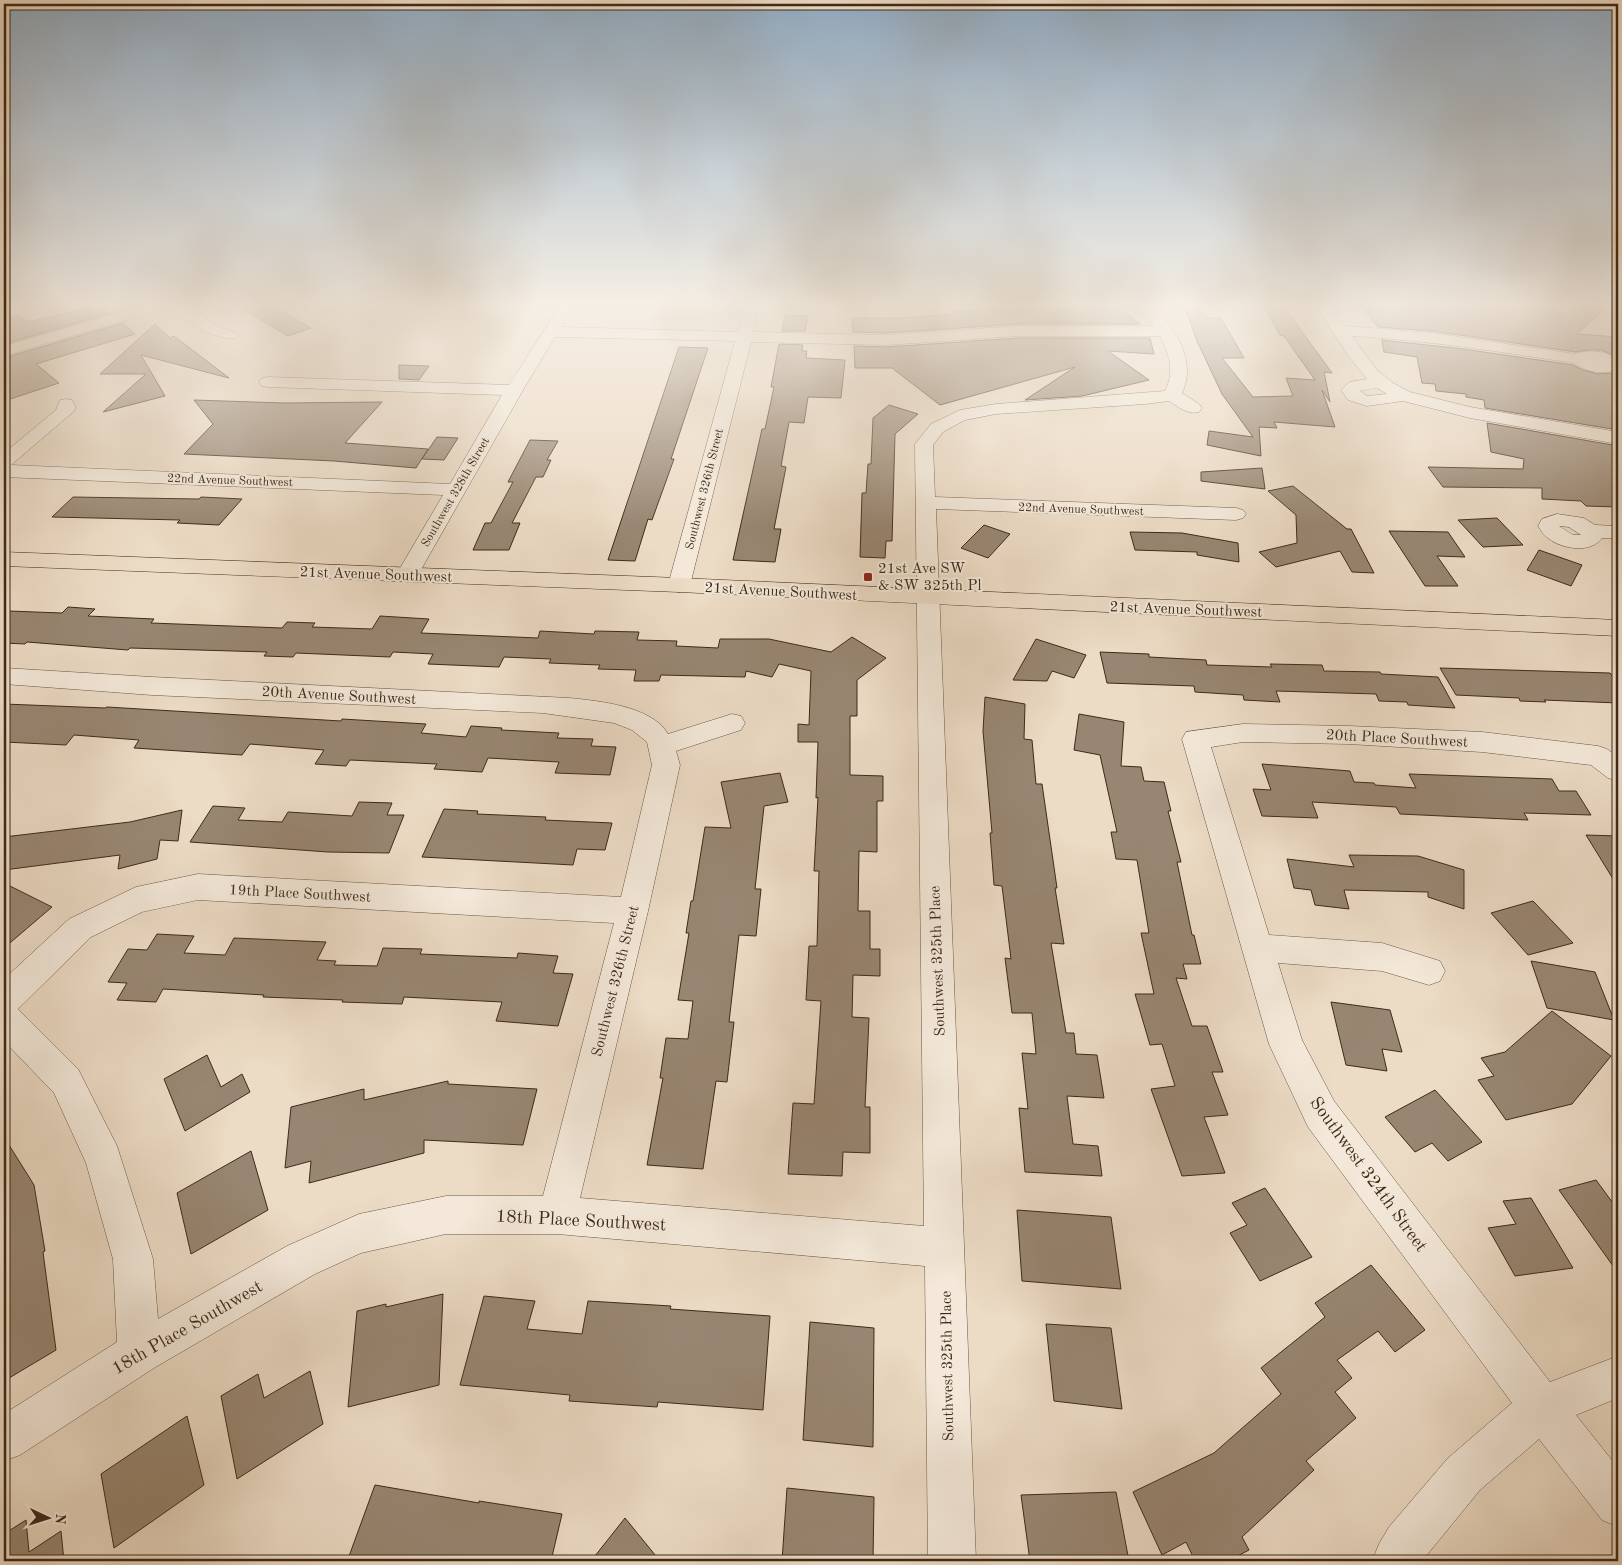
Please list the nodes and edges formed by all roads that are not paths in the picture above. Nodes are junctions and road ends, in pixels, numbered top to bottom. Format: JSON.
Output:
{"nodes":[{"id":1,"x":520,"y":380,"type":"edge"},
{"id":2,"x":732,"y":380,"type":"edge"},
{"id":3,"x":1179,"y":380,"type":"edge"},
{"id":4,"x":1382,"y":380,"type":"edge"},
{"id":5,"x":268,"y":382,"type":"dead end"},
{"id":6,"x":514,"y":390,"type":"junction"},
{"id":7,"x":1172,"y":395,"type":"junction"},
{"id":8,"x":66,"y":404,"type":"dead end"},
{"id":9,"x":1192,"y":408,"type":"dead end"},
{"id":10,"x":1618,"y":438,"type":"edge"},
{"id":11,"x":4,"y":462,"type":"edge"},
{"id":12,"x":4,"y":471,"type":"edge"},
{"id":13,"x":456,"y":490,"type":"junction"},
{"id":14,"x":926,"y":503,"type":"junction"},
{"id":15,"x":1236,"y":514,"type":"dead end"},
{"id":16,"x":1589,"y":531,"type":"dead end"},
{"id":17,"x":1618,"y":532,"type":"edge"},
{"id":18,"x":4,"y":559,"type":"edge"},
{"id":19,"x":407,"y":575,"type":"junction"},
{"id":20,"x":679,"y":585,"type":"junction"},
{"id":21,"x":927,"y":598,"type":"junction"},
{"id":22,"x":1618,"y":628,"type":"edge"},
{"id":23,"x":4,"y":676,"type":"edge"},
{"id":24,"x":732,"y":723,"type":"dead end"},
{"id":25,"x":1195,"y":739,"type":"joint"},
{"id":26,"x":662,"y":746,"type":"junction"},
{"id":27,"x":1608,"y":763,"type":"edge"},
{"id":28,"x":633,"y":911,"type":"junction"},
{"id":29,"x":1257,"y":948,"type":"junction"},
{"id":30,"x":1429,"y":971,"type":"dead end"},
{"id":31,"x":4,"y":1000,"type":"edge"},
{"id":32,"x":4,"y":1018,"type":"edge"},
{"id":33,"x":557,"y":1215,"type":"junction"},
{"id":34,"x":945,"y":1248,"type":"junction"},
{"id":35,"x":139,"y":1353,"type":"junction"},
{"id":36,"x":1618,"y":1377,"type":"edge"},
{"id":37,"x":1542,"y":1406,"type":"junction"},
{"id":38,"x":4,"y":1439,"type":"edge"},
{"id":39,"x":1618,"y":1504,"type":"edge"},
{"id":40,"x":952,"y":1561,"type":"edge"},
{"id":41,"x":1396,"y":1561,"type":"edge"}],
"edges":[{"from":1,"to":6,"type":"street","name":"Southwest 328th Street"},
{"from":2,"to":20,"type":"street","name":"Southwest 326th Street"},
{"from":3,"to":7,"type":"street"},
{"from":4,"to":10,"type":"street"},
{"from":5,"to":6,"type":"street"},
{"from":6,"to":13,"type":"street","name":"Southwest 328th Street"},
{"from":7,"to":9,"type":"street"},
{"from":7,"to":14,"type":"street","name":"Southwest 325th Place"},
{"from":8,"to":11,"type":"street"},
{"from":12,"to":13,"type":"street","name":"22nd Avenue Southwest"},
{"from":13,"to":19,"type":"street","name":"Southwest 328th Street"},
{"from":14,"to":15,"type":"street","name":"22nd Avenue Southwest"},
{"from":14,"to":21,"type":"street","name":"Southwest 325th Place"},
{"from":16,"to":17,"type":"street"},
{"from":18,"to":19,"type":"main road","name":"21st Avenue Southwest"},
{"from":19,"to":20,"type":"main road","name":"21st Avenue Southwest"},
{"from":20,"to":21,"type":"main road","name":"21st Avenue Southwest"},
{"from":21,"to":22,"type":"main road","name":"21st Avenue Southwest"},
{"from":21,"to":34,"type":"street","name":"Southwest 325th Place"},
{"from":23,"to":26,"type":"street","name":"20th Avenue Southwest"},
{"from":24,"to":26,"type":"street"},
{"from":25,"to":27,"type":"street","name":"20th Place Southwest"},
{"from":25,"to":29,"type":"street","name":"Southwest 324th Street"},
{"from":26,"to":28,"type":"street","name":"Southwest 326th Street"},
{"from":28,"to":31,"type":"street","name":"19th Place Southwest"},
{"from":28,"to":33,"type":"street","name":"Southwest 326th Street"},
{"from":29,"to":30,"type":"street"},
{"from":29,"to":37,"type":"street","name":"Southwest 324th Street"},
{"from":32,"to":35,"type":"street"},
{"from":33,"to":34,"type":"street","name":"18th Place Southwest"},
{"from":33,"to":35,"type":"street","name":"18th Place Southwest"},
{"from":34,"to":40,"type":"street","name":"Southwest 325th Place"},
{"from":35,"to":38,"type":"street","name":"18th Place Southwest"},
{"from":36,"to":37,"type":"street"},
{"from":37,"to":39,"type":"street","name":"Southwest 324th Street"},
{"from":37,"to":41,"type":"street"}]}
